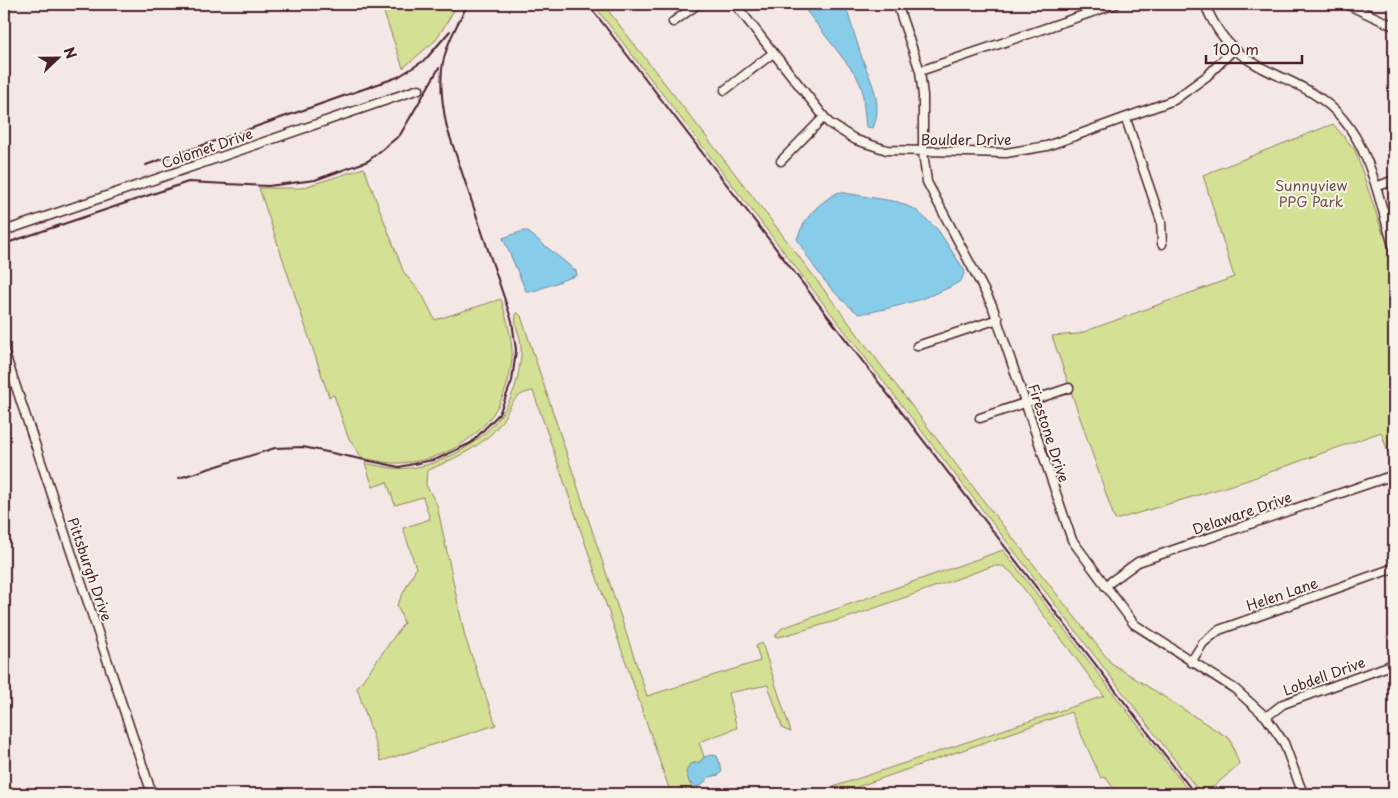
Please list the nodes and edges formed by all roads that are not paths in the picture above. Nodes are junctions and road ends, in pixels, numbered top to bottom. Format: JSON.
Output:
{"nodes":[{"id":1,"x":698,"y":4,"type":"edge"},
{"id":2,"x":735,"y":4,"type":"edge"},
{"id":3,"x":897,"y":4,"type":"edge"},
{"id":4,"x":1116,"y":4,"type":"edge"},
{"id":5,"x":1205,"y":4,"type":"edge"},
{"id":6,"x":1346,"y":4,"type":"edge"},
{"id":7,"x":672,"y":22,"type":"dead end"},
{"id":8,"x":1394,"y":26,"type":"edge"},
{"id":9,"x":1234,"y":49,"type":"junction"},
{"id":10,"x":773,"y":53,"type":"junction"},
{"id":11,"x":920,"y":71,"type":"junction"},
{"id":12,"x":419,"y":89,"type":"dead end"},
{"id":13,"x":725,"y":90,"type":"dead end"},
{"id":14,"x":824,"y":117,"type":"junction"},
{"id":15,"x":1126,"y":118,"type":"junction"},
{"id":16,"x":923,"y":152,"type":"junction"},
{"id":17,"x":780,"y":161,"type":"dead end"},
{"id":18,"x":1394,"y":180,"type":"edge"},
{"id":19,"x":1376,"y":187,"type":"junction"},
{"id":20,"x":1380,"y":199,"type":"junction"},
{"id":21,"x":1394,"y":230,"type":"edge"},
{"id":22,"x":4,"y":231,"type":"edge"},
{"id":23,"x":1162,"y":244,"type":"dead end"},
{"id":24,"x":1394,"y":248,"type":"edge"},
{"id":25,"x":998,"y":319,"type":"junction"},
{"id":26,"x":917,"y":346,"type":"dead end"},
{"id":27,"x":4,"y":351,"type":"edge"},
{"id":28,"x":1069,"y":388,"type":"dead end"},
{"id":29,"x":1026,"y":402,"type":"junction"},
{"id":30,"x":980,"y":418,"type":"dead end"},
{"id":31,"x":1394,"y":475,"type":"edge"},
{"id":32,"x":1394,"y":568,"type":"edge"},
{"id":33,"x":1105,"y":586,"type":"junction"},
{"id":34,"x":1191,"y":662,"type":"junction"},
{"id":35,"x":1394,"y":664,"type":"edge"},
{"id":36,"x":1266,"y":717,"type":"junction"},
{"id":37,"x":152,"y":794,"type":"edge"},
{"id":38,"x":1304,"y":794,"type":"edge"}],
"edges":[{"from":1,"to":7,"type":"street"},
{"from":2,"to":10,"type":"street","name":"Boulder Drive"},
{"from":3,"to":11,"type":"street","name":"Firestone Drive"},
{"from":4,"to":11,"type":"street"},
{"from":5,"to":9,"type":"street"},
{"from":6,"to":8,"type":"street"},
{"from":9,"to":15,"type":"street","name":"Boulder Drive"},
{"from":9,"to":19,"type":"street"},
{"from":10,"to":13,"type":"street"},
{"from":10,"to":14,"type":"street","name":"Boulder Drive"},
{"from":11,"to":16,"type":"street","name":"Firestone Drive"},
{"from":12,"to":22,"type":"street","name":"Colomet Drive"},
{"from":14,"to":16,"type":"street","name":"Boulder Drive"},
{"from":14,"to":17,"type":"street"},
{"from":15,"to":16,"type":"street","name":"Boulder Drive"},
{"from":15,"to":23,"type":"street"},
{"from":16,"to":25,"type":"street","name":"Firestone Drive"},
{"from":18,"to":19,"type":"street"},
{"from":19,"to":20,"type":"street"},
{"from":20,"to":21,"type":"street"},
{"from":20,"to":24,"type":"street"},
{"from":25,"to":26,"type":"street"},
{"from":25,"to":29,"type":"street","name":"Firestone Drive"},
{"from":27,"to":37,"type":"street","name":"Pittsburgh Drive"},
{"from":28,"to":29,"type":"street"},
{"from":29,"to":30,"type":"street"},
{"from":29,"to":33,"type":"street","name":"Firestone Drive"},
{"from":31,"to":33,"type":"street","name":"Delaware Drive"},
{"from":32,"to":34,"type":"street","name":"Helen Lane"},
{"from":33,"to":34,"type":"street","name":"Firestone Drive"},
{"from":34,"to":36,"type":"street","name":"Firestone Drive"},
{"from":35,"to":36,"type":"street","name":"Lobdell Drive"},
{"from":36,"to":38,"type":"street","name":"Firestone Drive"}]}
